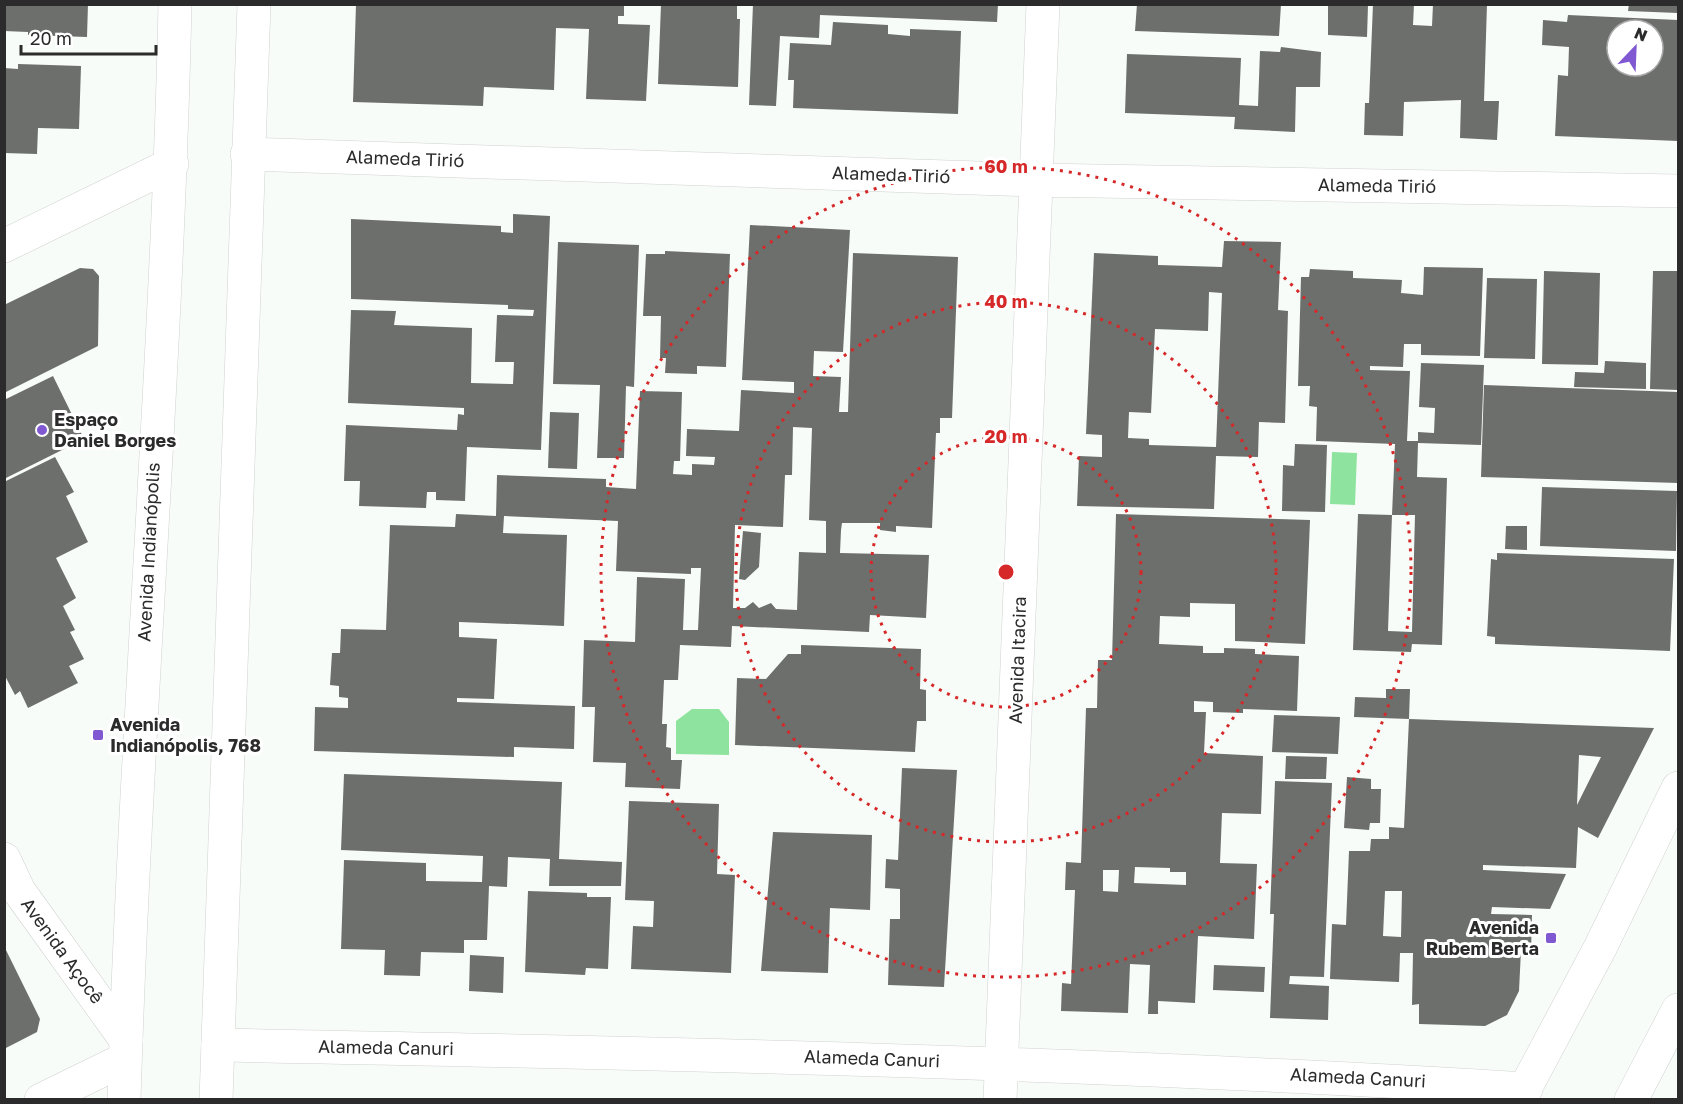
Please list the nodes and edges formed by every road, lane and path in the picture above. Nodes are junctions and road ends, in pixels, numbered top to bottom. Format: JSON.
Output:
{"nodes":[{"id":1,"x":175,"y":4,"type":"edge"},
{"id":2,"x":254,"y":4,"type":"edge"},
{"id":3,"x":1043,"y":4,"type":"edge"},
{"id":4,"x":247,"y":154,"type":"junction"},
{"id":5,"x":172,"y":164,"type":"junction"},
{"id":6,"x":1036,"y":180,"type":"junction"},
{"id":7,"x":1678,"y":191,"type":"edge"},
{"id":8,"x":4,"y":246,"type":"edge"},
{"id":9,"x":1678,"y":788,"type":"edge"},
{"id":10,"x":4,"y":859,"type":"edge"},
{"id":11,"x":1678,"y":1010,"type":"edge"},
{"id":12,"x":218,"y":1045,"type":"junction"},
{"id":13,"x":125,"y":1050,"type":"junction"},
{"id":14,"x":1002,"y":1064,"type":"junction"},
{"id":15,"x":1522,"y":1094,"type":"edge"},
{"id":16,"x":41,"y":1100,"type":"edge"},
{"id":17,"x":124,"y":1100,"type":"edge"},
{"id":18,"x":216,"y":1100,"type":"edge"},
{"id":19,"x":1000,"y":1100,"type":"edge"},
{"id":20,"x":1630,"y":1100,"type":"edge"}],
"edges":[{"from":1,"to":5,"type":"main road","name":"Avenida Indianópolis"},
{"from":2,"to":4,"type":"main road"},
{"from":3,"to":6,"type":"main road","name":"Avenida Itacira"},
{"from":4,"to":6,"type":"main road","name":"Alameda Tirió"},
{"from":4,"to":12,"type":"main road"},
{"from":5,"to":8,"type":"main road"},
{"from":5,"to":13,"type":"main road","name":"Avenida Indianópolis"},
{"from":6,"to":7,"type":"main road","name":"Alameda Tirió"},
{"from":6,"to":14,"type":"main road","name":"Avenida Itacira"},
{"from":9,"to":15,"type":"main road"},
{"from":10,"to":13,"type":"main road","name":"Avenida Açocê"},
{"from":11,"to":20,"type":"main road"},
{"from":12,"to":14,"type":"main road","name":"Alameda Canuri"},
{"from":12,"to":18,"type":"main road"},
{"from":13,"to":16,"type":"main road"},
{"from":13,"to":17,"type":"main road","name":"Avenida Indianópolis"},
{"from":14,"to":15,"type":"main road","name":"Alameda Canuri"},
{"from":14,"to":19,"type":"main road","name":"Avenida Itacira"}]}
